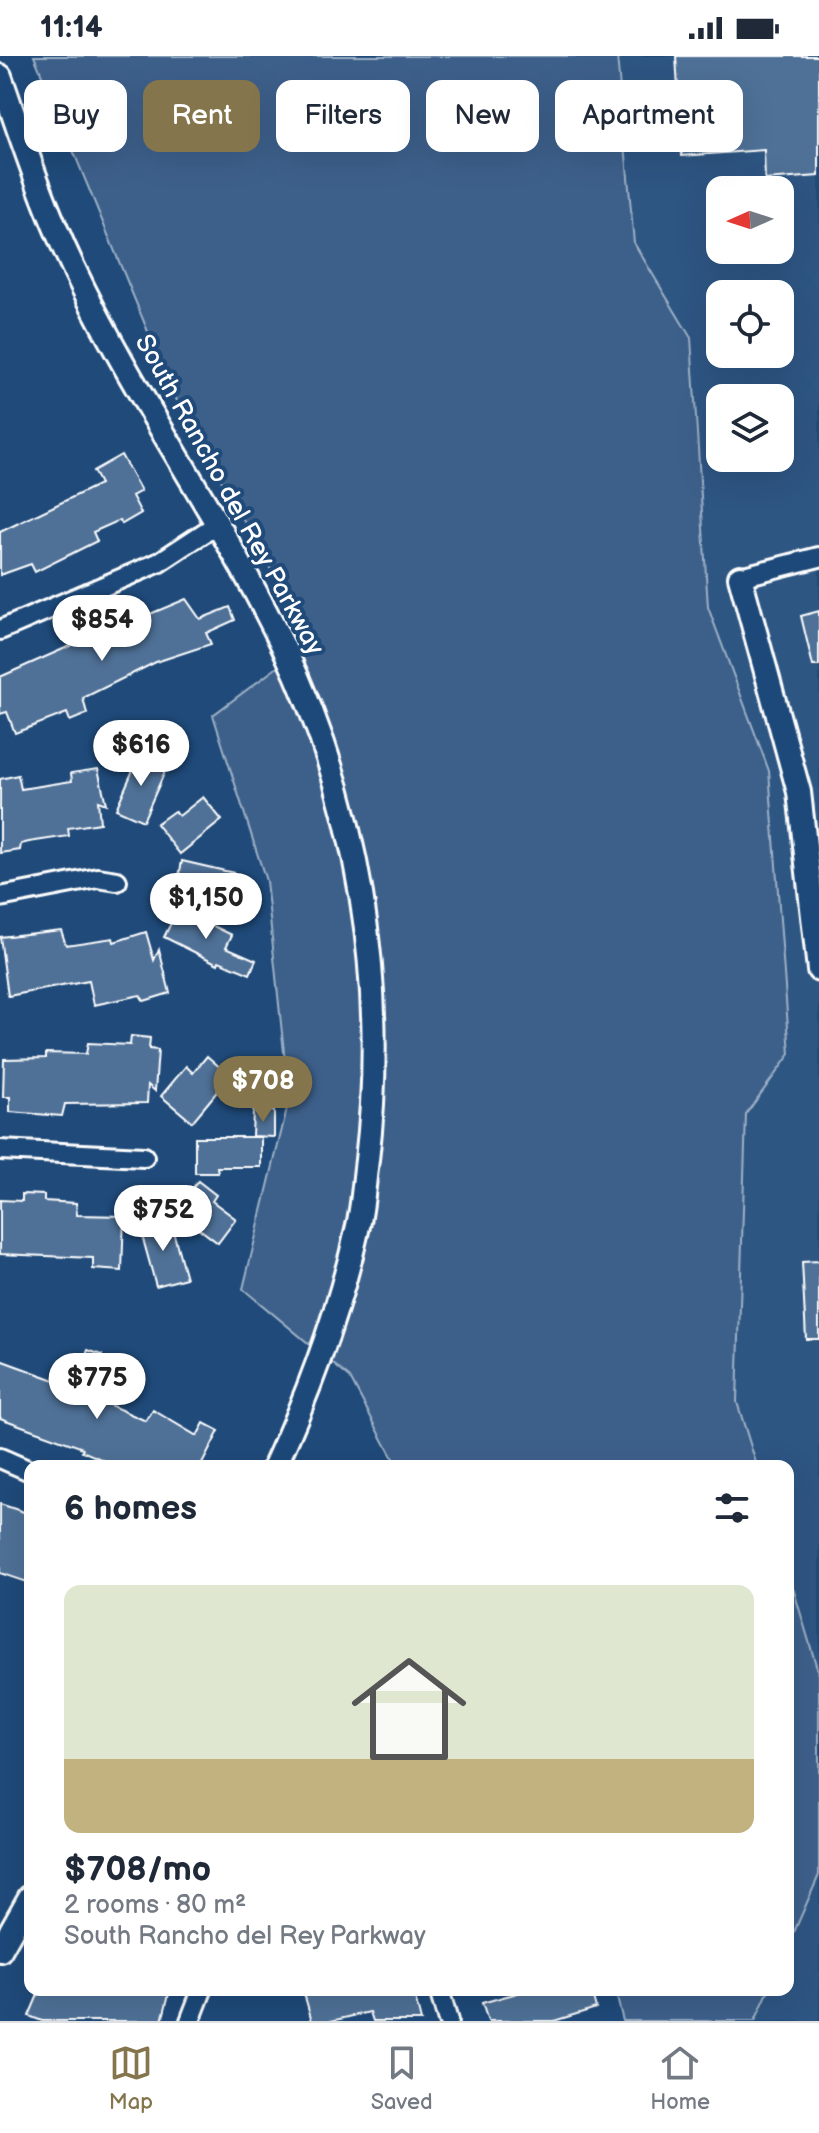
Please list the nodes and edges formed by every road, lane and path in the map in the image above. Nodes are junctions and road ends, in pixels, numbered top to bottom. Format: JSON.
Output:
{"nodes":[{"id":1,"x":0,"y":76,"type":"edge"},
{"id":2,"x":216,"y":525,"type":"junction"},
{"id":3,"x":819,"y":557,"type":"edge"},
{"id":4,"x":740,"y":577,"type":"joint"},
{"id":5,"x":0,"y":630,"type":"edge"},
{"id":6,"x":117,"y":881,"type":"dead end"},
{"id":7,"x":0,"y":897,"type":"edge"},
{"id":8,"x":819,"y":970,"type":"edge"},
{"id":9,"x":0,"y":1150,"type":"edge"},
{"id":10,"x":144,"y":1157,"type":"dead end"},
{"id":11,"x":0,"y":1458,"type":"edge"},
{"id":12,"x":278,"y":1460,"type":"edge"},
{"id":13,"x":24,"y":1468,"type":"edge"},
{"id":14,"x":24,"y":1908,"type":"edge"},
{"id":15,"x":0,"y":1950,"type":"edge"},
{"id":16,"x":200,"y":1996,"type":"edge"},
{"id":17,"x":441,"y":1996,"type":"edge"},
{"id":18,"x":190,"y":2021,"type":"edge"},
{"id":19,"x":448,"y":2021,"type":"edge"}],
"edges":[{"from":1,"to":2,"type":"street","name":"South Rancho del Rey Parkway"},
{"from":2,"to":5,"type":"street"},
{"from":2,"to":12,"type":"street","name":"South Rancho del Rey Parkway"},
{"from":3,"to":4,"type":"street"},
{"from":4,"to":8,"type":"street"},
{"from":6,"to":7,"type":"street"},
{"from":9,"to":10,"type":"street"},
{"from":11,"to":13,"type":"street"},
{"from":14,"to":15,"type":"street"},
{"from":16,"to":18,"type":"street"},
{"from":17,"to":19,"type":"street"}]}
